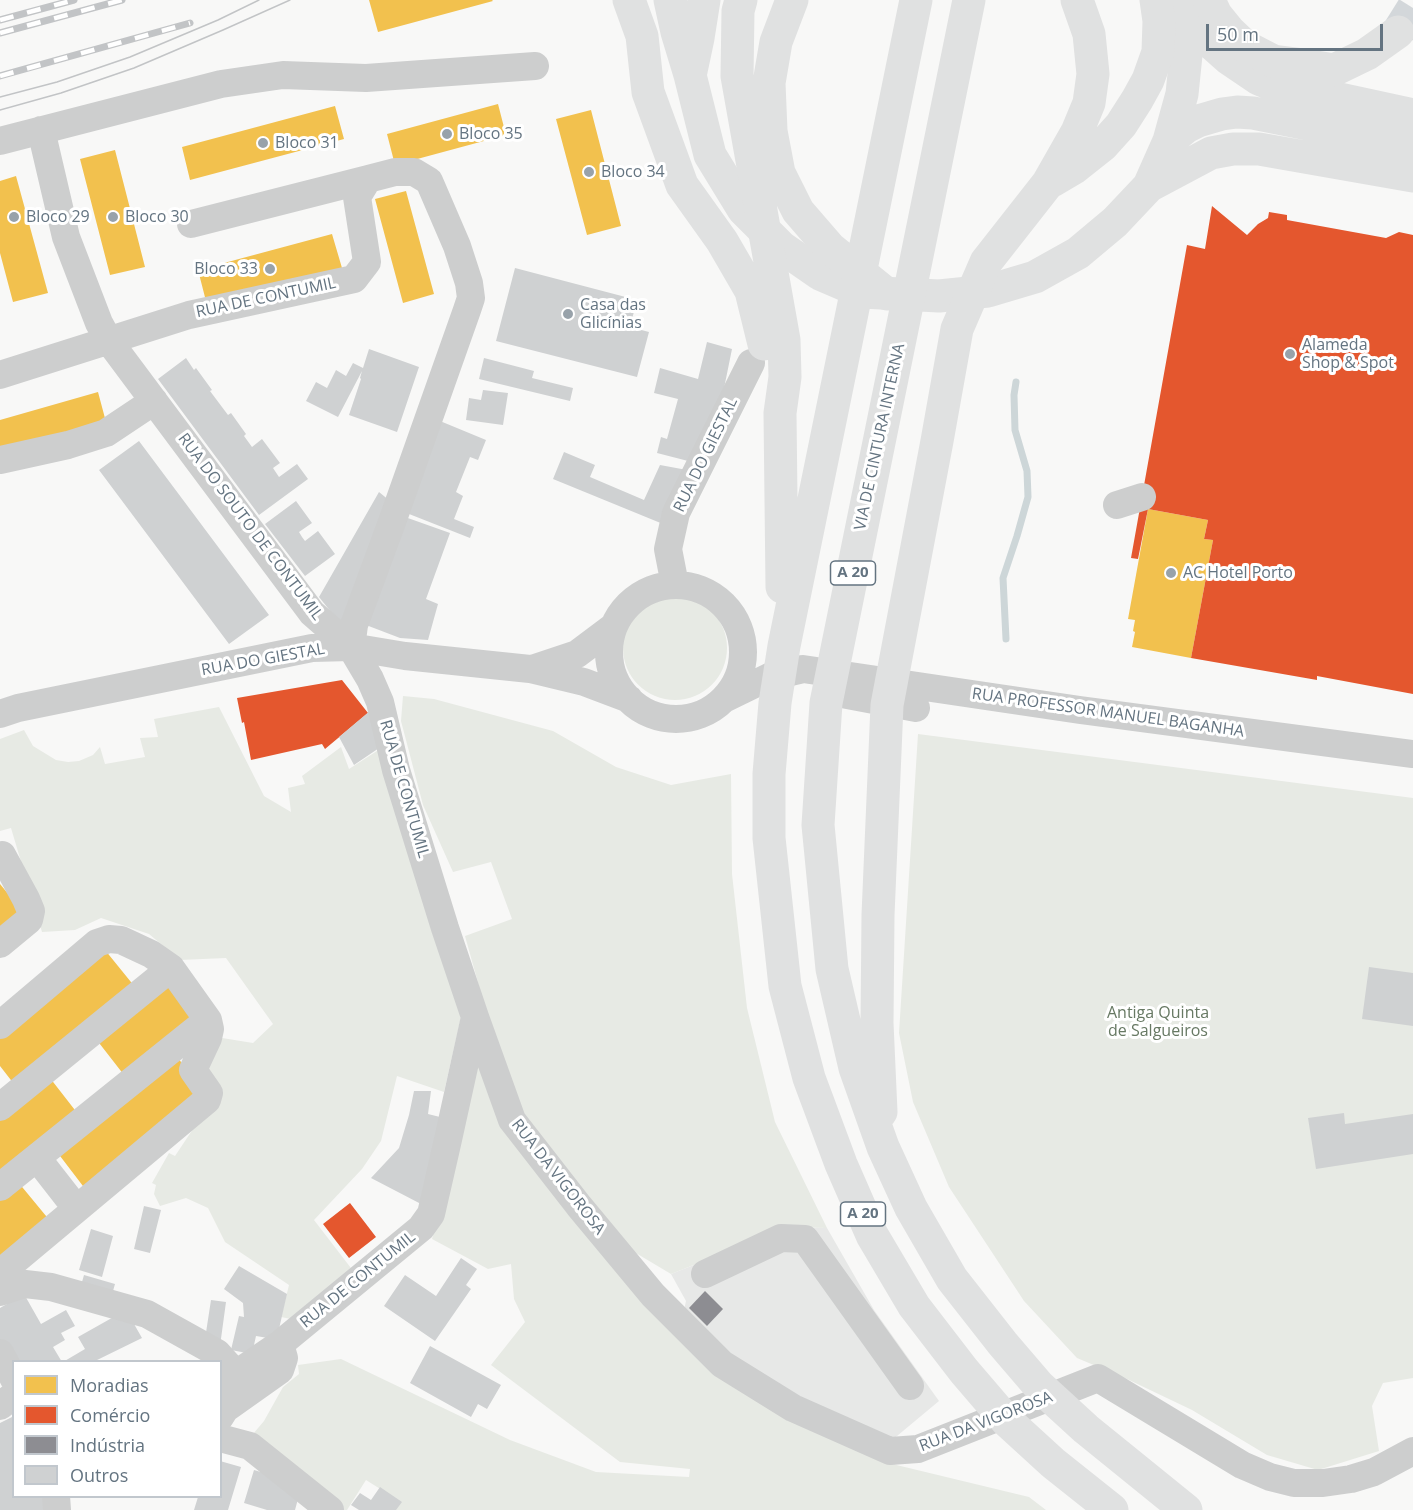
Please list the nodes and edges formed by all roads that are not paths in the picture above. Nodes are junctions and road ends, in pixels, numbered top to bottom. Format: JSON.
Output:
{"nodes":[{"id":1,"x":629,"y":0,"type":"edge"},
{"id":2,"x":704,"y":0,"type":"edge"},
{"id":3,"x":741,"y":0,"type":"edge"},
{"id":4,"x":792,"y":0,"type":"edge"},
{"id":5,"x":916,"y":0,"type":"edge"},
{"id":6,"x":969,"y":0,"type":"edge"},
{"id":7,"x":1077,"y":0,"type":"edge"},
{"id":8,"x":1156,"y":0,"type":"edge"},
{"id":9,"x":1182,"y":0,"type":"edge"},
{"id":10,"x":1209,"y":0,"type":"edge"},
{"id":11,"x":672,"y":8,"type":"edge"},
{"id":12,"x":1398,"y":32,"type":"tunnel mouth"},
{"id":13,"x":535,"y":66,"type":"dead end"},
{"id":14,"x":1334,"y":70,"type":"junction"},
{"id":15,"x":690,"y":75,"type":"junction"},
{"id":16,"x":1271,"y":84,"type":"junction"},
{"id":17,"x":1413,"y":115,"type":"edge"},
{"id":18,"x":41,"y":130,"type":"junction"},
{"id":19,"x":0,"y":141,"type":"edge"},
{"id":20,"x":1168,"y":141,"type":"junction"},
{"id":21,"x":1413,"y":145,"type":"edge"},
{"id":22,"x":1413,"y":176,"type":"edge"},
{"id":23,"x":368,"y":179,"type":"junction"},
{"id":24,"x":1048,"y":183,"type":"junction"},
{"id":25,"x":1149,"y":186,"type":"junction"},
{"id":26,"x":191,"y":224,"type":"dead end"},
{"id":27,"x":887,"y":294,"type":"junction"},
{"id":28,"x":110,"y":341,"type":"junction"},
{"id":29,"x":752,"y":363,"type":"dead end"},
{"id":30,"x":0,"y":375,"type":"edge"},
{"id":31,"x":154,"y":401,"type":"junction"},
{"id":32,"x":780,"y":413,"type":"junction"},
{"id":33,"x":0,"y":460,"type":"edge"},
{"id":34,"x":675,"y":585,"type":"junction"},
{"id":35,"x":738,"y":626,"type":"junction"},
{"id":36,"x":613,"y":627,"type":"junction"},
{"id":37,"x":351,"y":647,"type":"junction"},
{"id":38,"x":799,"y":662,"type":"junction"},
{"id":39,"x":530,"y":669,"type":"junction"},
{"id":40,"x":629,"y":699,"type":"junction"},
{"id":41,"x":724,"y":699,"type":"junction"},
{"id":42,"x":916,"y":708,"type":"dead end"},
{"id":43,"x":0,"y":714,"type":"edge"},
{"id":44,"x":1413,"y":754,"type":"edge"},
{"id":45,"x":0,"y":856,"type":"edge"},
{"id":46,"x":0,"y":944,"type":"edge"},
{"id":47,"x":171,"y":968,"type":"junction"},
{"id":48,"x":475,"y":1017,"type":"junction"},
{"id":49,"x":208,"y":1020,"type":"junction"},
{"id":50,"x":0,"y":1025,"type":"edge"},
{"id":51,"x":0,"y":1107,"type":"edge"},
{"id":52,"x":883,"y":1147,"type":"junction"},
{"id":53,"x":37,"y":1158,"type":"junction"},
{"id":54,"x":0,"y":1187,"type":"edge"},
{"id":55,"x":76,"y":1208,"type":"junction"},
{"id":56,"x":0,"y":1273,"type":"edge"},
{"id":57,"x":705,"y":1274,"type":"dead end"},
{"id":58,"x":0,"y":1292,"type":"edge"},
{"id":59,"x":280,"y":1344,"type":"junction"},
{"id":60,"x":0,"y":1353,"type":"edge"},
{"id":61,"x":220,"y":1360,"type":"edge"},
{"id":62,"x":12,"y":1375,"type":"edge"},
{"id":63,"x":228,"y":1378,"type":"edge"},
{"id":64,"x":910,"y":1386,"type":"dead end"},
{"id":65,"x":12,"y":1397,"type":"edge"},
{"id":66,"x":0,"y":1406,"type":"edge"},
{"id":67,"x":222,"y":1413,"type":"edge"},
{"id":68,"x":222,"y":1439,"type":"edge"},
{"id":69,"x":1413,"y":1451,"type":"edge"},
{"id":70,"x":330,"y":1510,"type":"edge"},
{"id":71,"x":1112,"y":1510,"type":"edge"},
{"id":72,"x":1185,"y":1510,"type":"edge"}],
"edges":[{"from":1,"to":32,"type":"main road"},
{"from":2,"to":15,"type":"main road"},
{"from":3,"to":32,"type":"main road"},
{"from":4,"to":27,"type":"main road"},
{"from":5,"to":38,"type":"main road","number":"A 20"},
{"from":6,"to":52,"type":"main road","name":"VIA DE CINTURA INTERNA","number":"A 20"},
{"from":7,"to":24,"type":"main road"},
{"from":8,"to":24,"type":"main road"},
{"from":9,"to":16,"type":"main road"},
{"from":9,"to":20,"type":"main road"},
{"from":10,"to":14,"type":"main road"},
{"from":11,"to":15,"type":"main road"},
{"from":12,"to":14,"type":"main road"},
{"from":13,"to":18,"type":"street"},
{"from":14,"to":16,"type":"main road"},
{"from":15,"to":27,"type":"main road"},
{"from":16,"to":17,"type":"main road"},
{"from":18,"to":19,"type":"street"},
{"from":18,"to":28,"type":"street","name":"RUA DO SOUTO DE CONTUMIL"},
{"from":20,"to":21,"type":"main road"},
{"from":20,"to":25,"type":"main road"},
{"from":22,"to":25,"type":"main road"},
{"from":23,"to":26,"type":"street"},
{"from":23,"to":28,"type":"street","name":"RUA DE CONTUMIL"},
{"from":23,"to":37,"type":"street"},
{"from":24,"to":52,"type":"main road"},
{"from":25,"to":27,"type":"main road"},
{"from":28,"to":30,"type":"street"},
{"from":28,"to":31,"type":"street","name":"RUA DO SOUTO DE CONTUMIL"},
{"from":29,"to":34,"type":"street","name":"RUA DO GIESTAL"},
{"from":31,"to":33,"type":"street"},
{"from":31,"to":37,"type":"street","name":"RUA DO SOUTO DE CONTUMIL"},
{"from":32,"to":38,"type":"main road"},
{"from":34,"to":35,"type":"street"},
{"from":34,"to":36,"type":"street"},
{"from":35,"to":38,"type":"street","name":"RUA PROFESSOR MANUEL BAGANHA"},
{"from":35,"to":41,"type":"street"},
{"from":36,"to":39,"type":"street","name":"RUA DO GIESTAL"},
{"from":36,"to":40,"type":"street"},
{"from":37,"to":39,"type":"street","name":"RUA DO GIESTAL"},
{"from":37,"to":43,"type":"street","name":"RUA DO GIESTAL"},
{"from":37,"to":48,"type":"street","name":"RUA DE CONTUMIL"},
{"from":38,"to":41,"type":"street","name":"RUA PROFESSOR MANUEL BAGANHA"},
{"from":38,"to":42,"type":"street"},
{"from":38,"to":44,"type":"street","name":"RUA PROFESSOR MANUEL BAGANHA"},
{"from":38,"to":71,"type":"main road","number":"A 20"},
{"from":39,"to":40,"type":"street","name":"RUA DO GIESTAL"},
{"from":40,"to":41,"type":"street"},
{"from":45,"to":46,"type":"street"},
{"from":47,"to":49,"type":"street"},
{"from":47,"to":50,"type":"street"},
{"from":47,"to":51,"type":"street"},
{"from":48,"to":59,"type":"street","name":"RUA DE CONTUMIL"},
{"from":48,"to":69,"type":"street","name":"RUA DA VIGOROSA"},
{"from":49,"to":53,"type":"street"},
{"from":49,"to":55,"type":"street"},
{"from":52,"to":72,"type":"main road","name":"VIA DE CINTURA INTERNA","number":"A 20"},
{"from":53,"to":54,"type":"street"},
{"from":53,"to":55,"type":"street"},
{"from":55,"to":56,"type":"street"},
{"from":57,"to":64,"type":"street"},
{"from":58,"to":61,"type":"street"},
{"from":59,"to":63,"type":"street","name":"RUA DE CONTUMIL"},
{"from":59,"to":67,"type":"street"},
{"from":60,"to":62,"type":"street"},
{"from":65,"to":66,"type":"street"},
{"from":68,"to":70,"type":"street"}]}
